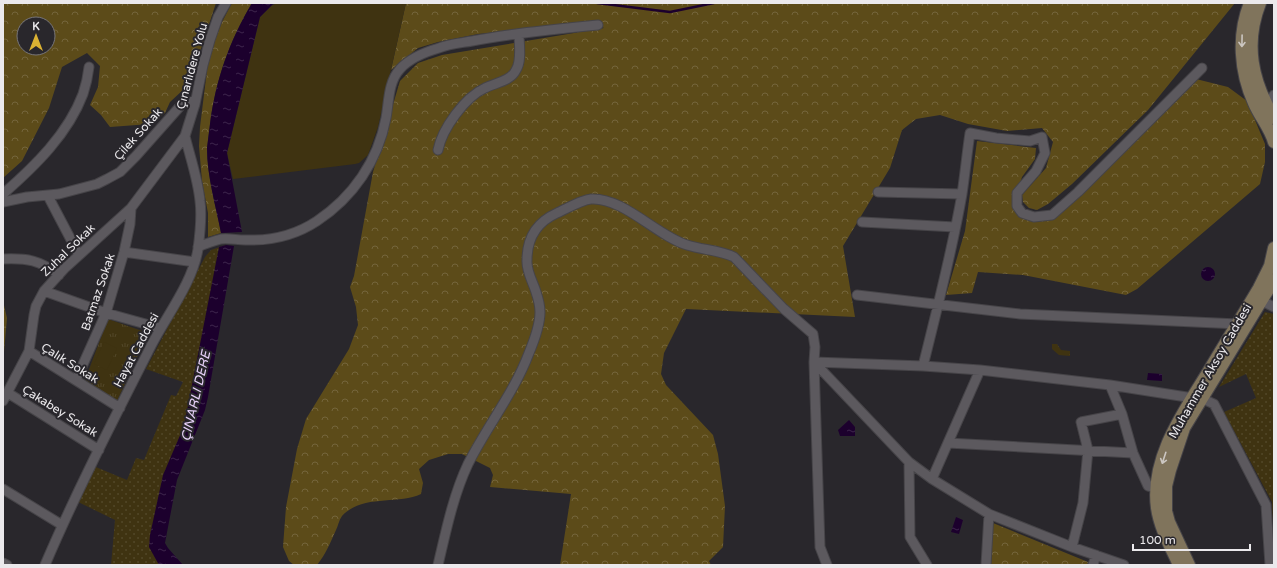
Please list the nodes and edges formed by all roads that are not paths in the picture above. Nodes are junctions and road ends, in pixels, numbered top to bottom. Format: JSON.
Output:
{"nodes":[{"id":1,"x":226,"y":3,"type":"edge"},
{"id":2,"x":1250,"y":3,"type":"edge"},
{"id":3,"x":1260,"y":3,"type":"edge"},
{"id":4,"x":598,"y":24,"type":"dead end"},
{"id":5,"x":519,"y":34,"type":"junction"},
{"id":6,"x":90,"y":67,"type":"dead end"},
{"id":7,"x":1202,"y":68,"type":"dead end"},
{"id":8,"x":1274,"y":95,"type":"edge"},
{"id":9,"x":195,"y":101,"type":"junction"},
{"id":10,"x":1263,"y":109,"type":"junction"},
{"id":11,"x":1274,"y":118,"type":"edge"},
{"id":12,"x":185,"y":136,"type":"junction"},
{"id":13,"x":1274,"y":142,"type":"edge"},
{"id":14,"x":438,"y":150,"type":"dead end"},
{"id":15,"x":878,"y":192,"type":"dead end"},
{"id":16,"x":3,"y":194,"type":"edge"},
{"id":17,"x":962,"y":194,"type":"junction"},
{"id":18,"x":48,"y":196,"type":"junction"},
{"id":19,"x":3,"y":202,"type":"edge"},
{"id":20,"x":131,"y":208,"type":"junction"},
{"id":21,"x":862,"y":222,"type":"dead end"},
{"id":22,"x":955,"y":227,"type":"junction"},
{"id":23,"x":198,"y":247,"type":"junction"},
{"id":24,"x":1274,"y":248,"type":"edge"},
{"id":25,"x":124,"y":252,"type":"junction"},
{"id":26,"x":79,"y":255,"type":"junction"},
{"id":27,"x":3,"y":259,"type":"edge"},
{"id":28,"x":195,"y":262,"type":"junction"},
{"id":29,"x":59,"y":275,"type":"junction"},
{"id":30,"x":1274,"y":280,"type":"edge"},
{"id":31,"x":44,"y":290,"type":"junction"},
{"id":32,"x":857,"y":294,"type":"dead end"},
{"id":33,"x":1258,"y":299,"type":"junction"},
{"id":34,"x":939,"y":303,"type":"junction"},
{"id":35,"x":1274,"y":307,"type":"edge"},
{"id":36,"x":106,"y":313,"type":"junction"},
{"id":37,"x":1238,"y":324,"type":"junction"},
{"id":38,"x":160,"y":328,"type":"junction"},
{"id":39,"x":29,"y":351,"type":"junction"},
{"id":40,"x":814,"y":362,"type":"junction"},
{"id":41,"x":923,"y":366,"type":"junction"},
{"id":42,"x":980,"y":370,"type":"junction"},
{"id":43,"x":76,"y":380,"type":"junction"},
{"id":44,"x":1110,"y":385,"type":"junction"},
{"id":45,"x":5,"y":398,"type":"edge"},
{"id":46,"x":1198,"y":398,"type":"junction"},
{"id":47,"x":120,"y":408,"type":"junction"},
{"id":48,"x":1122,"y":414,"type":"junction"},
{"id":49,"x":948,"y":443,"type":"junction"},
{"id":50,"x":99,"y":450,"type":"junction"},
{"id":51,"x":1088,"y":450,"type":"junction"},
{"id":52,"x":1133,"y":453,"type":"junction"},
{"id":53,"x":909,"y":462,"type":"junction"},
{"id":54,"x":932,"y":479,"type":"junction"},
{"id":55,"x":3,"y":488,"type":"edge"},
{"id":56,"x":1162,"y":489,"type":"junction"},
{"id":57,"x":989,"y":514,"type":"junction"},
{"id":58,"x":62,"y":525,"type":"junction"},
{"id":59,"x":1072,"y":547,"type":"junction"},
{"id":60,"x":1096,"y":555,"type":"junction"},
{"id":61,"x":3,"y":563,"type":"edge"},
{"id":62,"x":6,"y":565,"type":"edge"},
{"id":63,"x":45,"y":565,"type":"edge"},
{"id":64,"x":438,"y":565,"type":"edge"},
{"id":65,"x":827,"y":565,"type":"edge"},
{"id":66,"x":927,"y":565,"type":"edge"},
{"id":67,"x":986,"y":565,"type":"edge"},
{"id":68,"x":1093,"y":565,"type":"edge"},
{"id":69,"x":1124,"y":565,"type":"edge"},
{"id":70,"x":1179,"y":565,"type":"edge"},
{"id":71,"x":1189,"y":565,"type":"edge"},
{"id":72,"x":1270,"y":565,"type":"edge"}],
"edges":[{"from":1,"to":9,"type":"street","name":"Çınarlıdere Yolu"},
{"from":2,"to":10,"type":"main road","one_way":true},
{"from":3,"to":10,"type":"main road"},
{"from":4,"to":5,"type":"street"},
{"from":5,"to":14,"type":"street"},
{"from":5,"to":23,"type":"street"},
{"from":6,"to":16,"type":"street"},
{"from":7,"to":17,"type":"street"},
{"from":8,"to":10,"type":"street"},
{"from":9,"to":12,"type":"street","name":"Çınarlıdere Yolu"},
{"from":9,"to":18,"type":"street","name":"Çilek Sokak"},
{"from":10,"to":11,"type":"main road"},
{"from":10,"to":13,"type":"main road"},
{"from":12,"to":20,"type":"street","name":"Zuhal Sokak"},
{"from":12,"to":23,"type":"street","name":"Hayat Caddesi"},
{"from":15,"to":17,"type":"street"},
{"from":17,"to":22,"type":"street"},
{"from":18,"to":19,"type":"street","name":"Çilek Sokak"},
{"from":18,"to":26,"type":"street"},
{"from":20,"to":25,"type":"street","name":"Batmaz Sokak"},
{"from":20,"to":26,"type":"street","name":"Zuhal Sokak"},
{"from":21,"to":22,"type":"street"},
{"from":22,"to":34,"type":"street"},
{"from":23,"to":28,"type":"street","name":"Hayat Caddesi"},
{"from":24,"to":33,"type":"main road","name":"Muhammer Aksoy Caddesi"},
{"from":25,"to":28,"type":"street"},
{"from":25,"to":36,"type":"street","name":"Batmaz Sokak"},
{"from":26,"to":29,"type":"street","name":"Zuhal Sokak"},
{"from":27,"to":29,"type":"street"},
{"from":28,"to":38,"type":"street","name":"Hayat Caddesi"},
{"from":29,"to":31,"type":"street","name":"Zuhal Sokak"},
{"from":30,"to":33,"type":"main road","name":"Muhammer Aksoy Caddesi"},
{"from":31,"to":36,"type":"street"},
{"from":31,"to":39,"type":"street","name":"Zuhal Sokak"},
{"from":32,"to":34,"type":"street"},
{"from":33,"to":35,"type":"street"},
{"from":33,"to":37,"type":"main road","name":"Muhammer Aksoy Caddesi"},
{"from":33,"to":46,"type":"main road","name":"Muhammer Aksoy Caddesi"},
{"from":34,"to":37,"type":"street"},
{"from":34,"to":41,"type":"street"},
{"from":36,"to":38,"type":"street"},
{"from":36,"to":43,"type":"street","name":"Batmaz Sokak"},
{"from":37,"to":46,"type":"main road","name":"Muhammer Aksoy Caddesi"},
{"from":38,"to":47,"type":"street","name":"Hayat Caddesi"},
{"from":39,"to":43,"type":"street","name":"Çalık Sokak"},
{"from":39,"to":45,"type":"street","name":"Zuhal Sokak"},
{"from":40,"to":41,"type":"street"},
{"from":40,"to":53,"type":"street"},
{"from":40,"to":64,"type":"street"},
{"from":40,"to":65,"type":"street"},
{"from":41,"to":42,"type":"street"},
{"from":42,"to":44,"type":"street"},
{"from":42,"to":49,"type":"street"},
{"from":43,"to":47,"type":"street","name":"Çalık Sokak"},
{"from":44,"to":46,"type":"street"},
{"from":44,"to":48,"type":"street"},
{"from":45,"to":50,"type":"street","name":"Çakabey Sokak"},
{"from":46,"to":56,"type":"main road","name":"Muhammer Aksoy Caddesi"},
{"from":46,"to":72,"type":"street"},
{"from":47,"to":50,"type":"street","name":"Hayat Caddesi"},
{"from":48,"to":51,"type":"street"},
{"from":48,"to":52,"type":"street"},
{"from":49,"to":51,"type":"street"},
{"from":49,"to":54,"type":"street"},
{"from":50,"to":58,"type":"street","name":"Hayat Caddesi"},
{"from":51,"to":52,"type":"street"},
{"from":51,"to":59,"type":"street"},
{"from":52,"to":56,"type":"street"},
{"from":53,"to":54,"type":"street"},
{"from":53,"to":66,"type":"street"},
{"from":54,"to":57,"type":"street"},
{"from":55,"to":58,"type":"street"},
{"from":56,"to":70,"type":"main road","name":"Muhammer Aksoy Caddesi"},
{"from":56,"to":71,"type":"main road","name":"Muhammer Aksoy Caddesi"},
{"from":57,"to":59,"type":"street"},
{"from":57,"to":67,"type":"street"},
{"from":58,"to":63,"type":"street","name":"Hayat Caddesi"},
{"from":59,"to":60,"type":"street"},
{"from":60,"to":68,"type":"street"},
{"from":60,"to":69,"type":"street"},
{"from":61,"to":62,"type":"street"}]}
